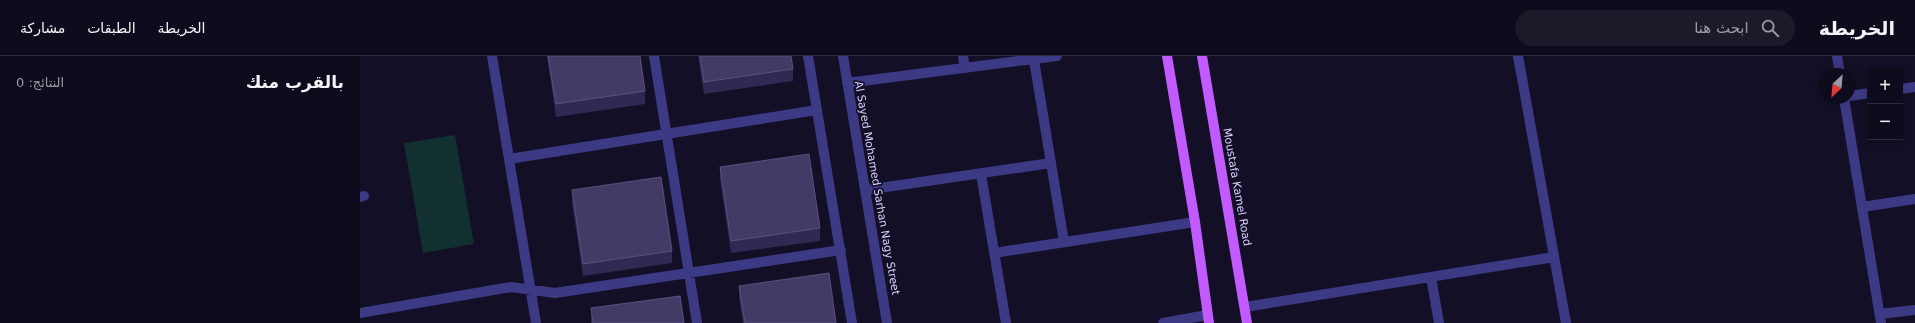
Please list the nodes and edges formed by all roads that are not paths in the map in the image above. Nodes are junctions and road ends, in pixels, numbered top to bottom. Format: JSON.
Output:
{"nodes":[{"id":1,"x":492,"y":56,"type":"edge"},
{"id":2,"x":654,"y":56,"type":"edge"},
{"id":3,"x":808,"y":56,"type":"edge"},
{"id":4,"x":843,"y":56,"type":"edge"},
{"id":5,"x":963,"y":56,"type":"edge"},
{"id":6,"x":1057,"y":56,"type":"edge"},
{"id":7,"x":1167,"y":56,"type":"edge"},
{"id":8,"x":1202,"y":56,"type":"edge"},
{"id":9,"x":1518,"y":56,"type":"edge"},
{"id":10,"x":1837,"y":56,"type":"edge"},
{"id":11,"x":1034,"y":60,"type":"junction"},
{"id":12,"x":965,"y":68,"type":"junction"},
{"id":13,"x":1839,"y":68,"type":"edge"},
{"id":14,"x":847,"y":83,"type":"junction"},
{"id":15,"x":1915,"y":87,"type":"edge"},
{"id":16,"x":1903,"y":89,"type":"edge"},
{"id":17,"x":1867,"y":94,"type":"edge"},
{"id":18,"x":1855,"y":95,"type":"edge"},
{"id":19,"x":1845,"y":104,"type":"edge"},
{"id":20,"x":817,"y":110,"type":"junction"},
{"id":21,"x":667,"y":134,"type":"junction"},
{"id":22,"x":509,"y":159,"type":"junction"},
{"id":23,"x":1051,"y":163,"type":"junction"},
{"id":24,"x":981,"y":174,"type":"junction"},
{"id":25,"x":866,"y":190,"type":"junction"},
{"id":26,"x":1915,"y":199,"type":"edge"},
{"id":27,"x":1862,"y":207,"type":"junction"},
{"id":28,"x":1195,"y":222,"type":"junction"},
{"id":29,"x":1064,"y":242,"type":"junction"},
{"id":30,"x":841,"y":250,"type":"junction"},
{"id":31,"x":994,"y":253,"type":"junction"},
{"id":32,"x":1554,"y":257,"type":"junction"},
{"id":33,"x":689,"y":273,"type":"junction"},
{"id":34,"x":1431,"y":277,"type":"junction"},
{"id":35,"x":531,"y":290,"type":"junction"},
{"id":36,"x":1245,"y":307,"type":"junction"},
{"id":37,"x":1915,"y":310,"type":"edge"},
{"id":38,"x":360,"y":313,"type":"edge"},
{"id":39,"x":1208,"y":319,"type":"edge"},
{"id":40,"x":1880,"y":319,"type":"edge"},
{"id":41,"x":536,"y":323,"type":"edge"},
{"id":42,"x":697,"y":323,"type":"edge"},
{"id":43,"x":852,"y":323,"type":"edge"},
{"id":44,"x":887,"y":323,"type":"edge"},
{"id":45,"x":1006,"y":323,"type":"edge"},
{"id":46,"x":1162,"y":323,"type":"edge"},
{"id":47,"x":1247,"y":323,"type":"edge"},
{"id":48,"x":1439,"y":323,"type":"edge"},
{"id":49,"x":1566,"y":323,"type":"edge"}],
"edges":[{"from":1,"to":22,"type":"street"},
{"from":2,"to":21,"type":"street"},
{"from":3,"to":20,"type":"street"},
{"from":4,"to":14,"type":"street","name":"Al Sayed Mohamed Sarhan Nagy Street"},
{"from":5,"to":12,"type":"street"},
{"from":6,"to":11,"type":"street"},
{"from":7,"to":28,"type":"main road"},
{"from":8,"to":36,"type":"main road","name":"Moustafa Kamel Road"},
{"from":9,"to":32,"type":"street"},
{"from":10,"to":13,"type":"street"},
{"from":11,"to":12,"type":"street"},
{"from":11,"to":23,"type":"street"},
{"from":12,"to":14,"type":"street"},
{"from":14,"to":25,"type":"street","name":"Al Sayed Mohamed Sarhan Nagy Street"},
{"from":15,"to":16,"type":"street"},
{"from":17,"to":18,"type":"street"},
{"from":19,"to":27,"type":"street"},
{"from":20,"to":21,"type":"street"},
{"from":20,"to":30,"type":"street"},
{"from":21,"to":22,"type":"street"},
{"from":21,"to":33,"type":"street"},
{"from":22,"to":35,"type":"street"},
{"from":23,"to":24,"type":"street"},
{"from":23,"to":29,"type":"street"},
{"from":24,"to":25,"type":"street"},
{"from":24,"to":31,"type":"street"},
{"from":25,"to":44,"type":"street","name":"Al Sayed Mohamed Sarhan Nagy Street"},
{"from":26,"to":27,"type":"street"},
{"from":27,"to":40,"type":"street"},
{"from":28,"to":29,"type":"street"},
{"from":28,"to":39,"type":"main road"},
{"from":29,"to":31,"type":"street"},
{"from":30,"to":33,"type":"street"},
{"from":30,"to":43,"type":"street"},
{"from":31,"to":45,"type":"street"},
{"from":32,"to":34,"type":"street"},
{"from":32,"to":49,"type":"street"},
{"from":33,"to":35,"type":"street"},
{"from":33,"to":42,"type":"street"},
{"from":34,"to":36,"type":"street"},
{"from":34,"to":48,"type":"street"},
{"from":35,"to":38,"type":"street"},
{"from":35,"to":41,"type":"street"},
{"from":36,"to":47,"type":"main road","name":"Moustafa Kamel Road"},
{"from":37,"to":40,"type":"street"},
{"from":39,"to":46,"type":"street"}]}
